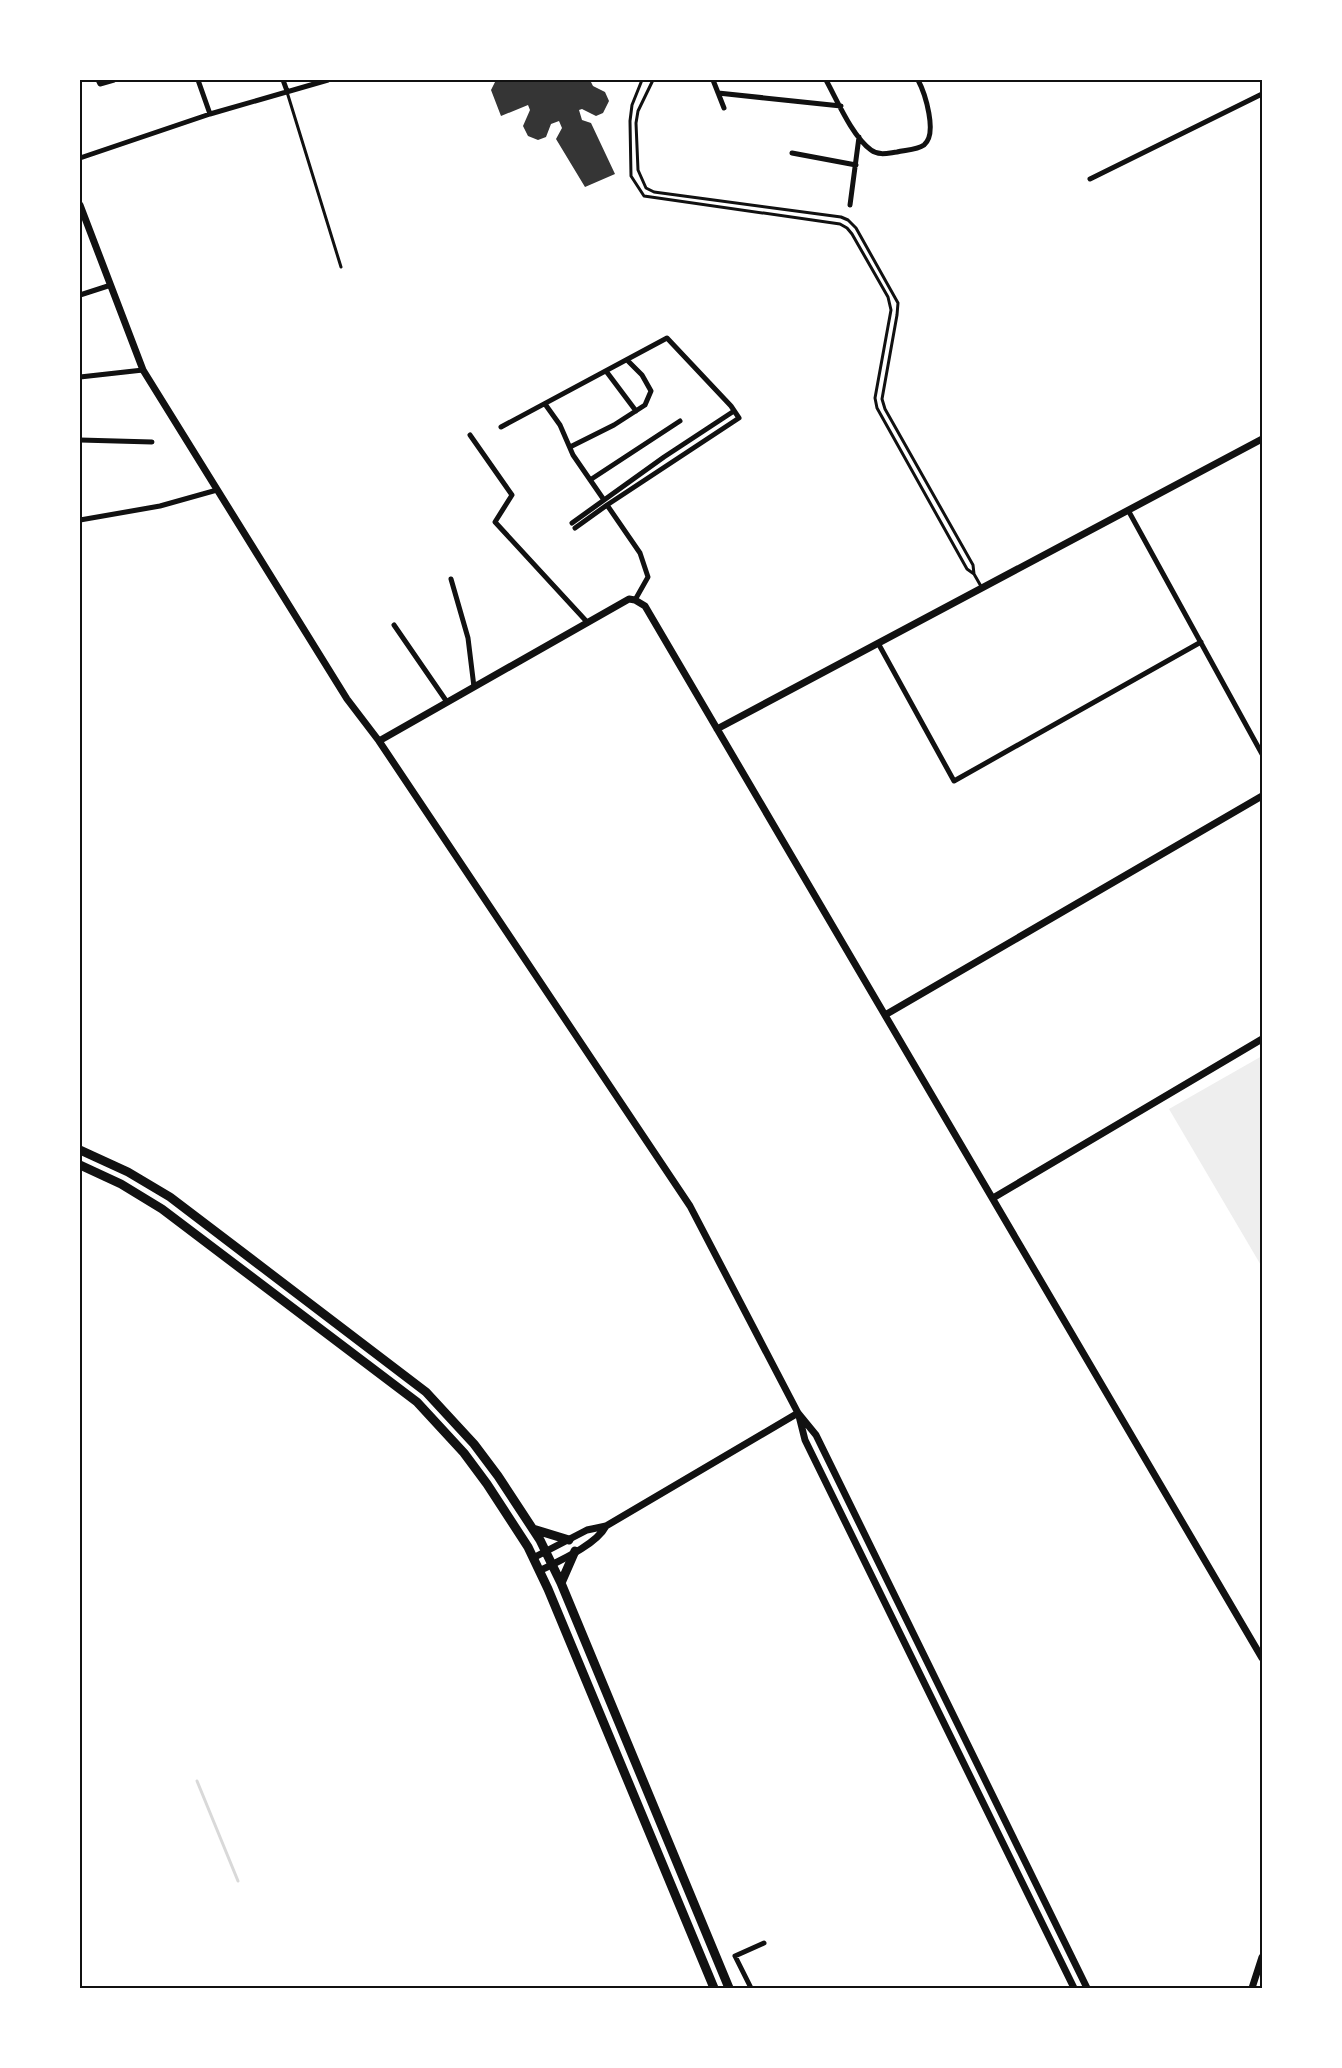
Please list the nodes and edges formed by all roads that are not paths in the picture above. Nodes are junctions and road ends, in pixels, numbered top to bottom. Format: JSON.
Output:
{"nodes":[{"id":1,"x":98,"y":80,"type":"edge"},
{"id":2,"x":114,"y":80,"type":"edge"},
{"id":3,"x":198,"y":80,"type":"edge"},
{"id":4,"x":283,"y":80,"type":"edge"},
{"id":5,"x":328,"y":80,"type":"edge"},
{"id":6,"x":642,"y":80,"type":"edge"},
{"id":7,"x":653,"y":80,"type":"edge"},
{"id":8,"x":713,"y":80,"type":"edge"},
{"id":9,"x":826,"y":80,"type":"edge"},
{"id":10,"x":918,"y":80,"type":"edge"},
{"id":11,"x":287,"y":91,"type":"junction"},
{"id":12,"x":718,"y":93,"type":"junction"},
{"id":13,"x":1263,"y":94,"type":"edge"},
{"id":14,"x":841,"y":106,"type":"junction"},
{"id":15,"x":724,"y":108,"type":"dead end"},
{"id":16,"x":210,"y":114,"type":"junction"},
{"id":17,"x":859,"y":137,"type":"junction"},
{"id":18,"x":792,"y":153,"type":"dead end"},
{"id":19,"x":80,"y":158,"type":"edge"},
{"id":20,"x":856,"y":165,"type":"junction"},
{"id":21,"x":1090,"y":178,"type":"dead end"},
{"id":22,"x":80,"y":205,"type":"edge"},
{"id":23,"x":850,"y":206,"type":"dead end"},
{"id":24,"x":82,"y":221,"type":"edge"},
{"id":25,"x":341,"y":267,"type":"dead end"},
{"id":26,"x":111,"y":285,"type":"junction"},
{"id":27,"x":80,"y":295,"type":"edge"},
{"id":28,"x":627,"y":360,"type":"junction"},
{"id":29,"x":143,"y":370,"type":"junction"},
{"id":30,"x":606,"y":371,"type":"junction"},
{"id":31,"x":80,"y":377,"type":"edge"},
{"id":32,"x":545,"y":404,"type":"junction"},
{"id":33,"x":636,"y":411,"type":"junction"},
{"id":34,"x":680,"y":421,"type":"dead end"},
{"id":35,"x":501,"y":427,"type":"dead end"},
{"id":36,"x":470,"y":435,"type":"dead end"},
{"id":37,"x":1262,"y":439,"type":"edge"},
{"id":38,"x":80,"y":440,"type":"edge"},
{"id":39,"x":152,"y":442,"type":"dead end"},
{"id":40,"x":570,"y":447,"type":"junction"},
{"id":41,"x":590,"y":480,"type":"junction"},
{"id":42,"x":217,"y":490,"type":"junction"},
{"id":43,"x":606,"y":502,"type":"junction"},
{"id":44,"x":1128,"y":510,"type":"junction"},
{"id":45,"x":80,"y":520,"type":"edge"},
{"id":46,"x":574,"y":525,"type":"dead end"},
{"id":47,"x":974,"y":574,"type":"junction"},
{"id":48,"x":451,"y":579,"type":"dead end"},
{"id":49,"x":982,"y":588,"type":"junction"},
{"id":50,"x":635,"y":600,"type":"junction"},
{"id":51,"x":588,"y":622,"type":"junction"},
{"id":52,"x":394,"y":625,"type":"dead end"},
{"id":53,"x":1201,"y":642,"type":"junction"},
{"id":54,"x":878,"y":643,"type":"junction"},
{"id":55,"x":474,"y":687,"type":"junction"},
{"id":56,"x":447,"y":702,"type":"junction"},
{"id":57,"x":717,"y":729,"type":"junction"},
{"id":58,"x":379,"y":741,"type":"junction"},
{"id":59,"x":1263,"y":754,"type":"edge"},
{"id":60,"x":1263,"y":796,"type":"edge"},
{"id":61,"x":885,"y":1015,"type":"junction"},
{"id":62,"x":1263,"y":1040,"type":"edge"},
{"id":63,"x":80,"y":1150,"type":"edge"},
{"id":64,"x":80,"y":1165,"type":"edge"},
{"id":65,"x":993,"y":1198,"type":"junction"},
{"id":66,"x":798,"y":1413,"type":"junction"},
{"id":67,"x":606,"y":1526,"type":"junction"},
{"id":68,"x":532,"y":1529,"type":"junction"},
{"id":69,"x":569,"y":1540,"type":"junction"},
{"id":70,"x":575,"y":1551,"type":"junction"},
{"id":71,"x":546,"y":1552,"type":"junction"},
{"id":72,"x":533,"y":1558,"type":"junction"},
{"id":73,"x":552,"y":1565,"type":"junction"},
{"id":74,"x":540,"y":1571,"type":"junction"},
{"id":75,"x":561,"y":1583,"type":"junction"},
{"id":76,"x":1263,"y":1658,"type":"edge"},
{"id":77,"x":764,"y":1943,"type":"dead end"},
{"id":78,"x":1263,"y":1957,"type":"edge"},
{"id":79,"x":714,"y":1989,"type":"edge"},
{"id":80,"x":729,"y":1989,"type":"edge"},
{"id":81,"x":751,"y":1989,"type":"edge"},
{"id":82,"x":1074,"y":1989,"type":"edge"},
{"id":83,"x":1088,"y":1989,"type":"edge"},
{"id":84,"x":1252,"y":1989,"type":"edge"}],
"edges":[{"from":1,"to":2,"type":"street"},
{"from":3,"to":16,"type":"street"},
{"from":4,"to":11,"type":"street"},
{"from":5,"to":11,"type":"street"},
{"from":6,"to":47,"type":"lane"},
{"from":7,"to":47,"type":"lane"},
{"from":8,"to":12,"type":"street"},
{"from":9,"to":14,"type":"street"},
{"from":10,"to":17,"type":"street"},
{"from":11,"to":16,"type":"street"},
{"from":11,"to":25,"type":"lane"},
{"from":12,"to":14,"type":"street"},
{"from":12,"to":15,"type":"street"},
{"from":13,"to":21,"type":"street"},
{"from":14,"to":17,"type":"street"},
{"from":16,"to":19,"type":"street"},
{"from":17,"to":20,"type":"street"},
{"from":18,"to":20,"type":"street"},
{"from":20,"to":23,"type":"street"},
{"from":22,"to":24,"type":"street"},
{"from":24,"to":26,"type":"street"},
{"from":26,"to":27,"type":"street"},
{"from":26,"to":29,"type":"street"},
{"from":28,"to":30,"type":"street"},
{"from":28,"to":33,"type":"street"},
{"from":28,"to":43,"type":"street"},
{"from":29,"to":31,"type":"street"},
{"from":29,"to":42,"type":"street"},
{"from":30,"to":32,"type":"street"},
{"from":30,"to":33,"type":"street"},
{"from":32,"to":35,"type":"street"},
{"from":32,"to":40,"type":"street"},
{"from":33,"to":40,"type":"street"},
{"from":34,"to":41,"type":"street"},
{"from":36,"to":51,"type":"street"},
{"from":37,"to":44,"type":"street"},
{"from":38,"to":39,"type":"street"},
{"from":40,"to":41,"type":"street"},
{"from":41,"to":43,"type":"street"},
{"from":42,"to":45,"type":"street"},
{"from":42,"to":58,"type":"street"},
{"from":43,"to":46,"type":"street"},
{"from":43,"to":50,"type":"street"},
{"from":44,"to":49,"type":"street"},
{"from":44,"to":53,"type":"street"},
{"from":47,"to":49,"type":"lane"},
{"from":48,"to":55,"type":"street"},
{"from":49,"to":54,"type":"street"},
{"from":50,"to":51,"type":"street"},
{"from":50,"to":57,"type":"street"},
{"from":51,"to":55,"type":"street"},
{"from":52,"to":56,"type":"street"},
{"from":53,"to":54,"type":"street"},
{"from":53,"to":59,"type":"street"},
{"from":54,"to":57,"type":"street"},
{"from":55,"to":56,"type":"street"},
{"from":56,"to":58,"type":"street"},
{"from":57,"to":61,"type":"street"},
{"from":58,"to":66,"type":"street"},
{"from":60,"to":61,"type":"street"},
{"from":61,"to":65,"type":"street"},
{"from":62,"to":65,"type":"street"},
{"from":63,"to":68,"type":"highway"},
{"from":64,"to":72,"type":"highway"},
{"from":65,"to":76,"type":"street"},
{"from":66,"to":67,"type":"street"},
{"from":66,"to":82,"type":"street"},
{"from":66,"to":83,"type":"street"},
{"from":67,"to":69,"type":"street"},
{"from":67,"to":70,"type":"street"},
{"from":68,"to":69,"type":"highway"},
{"from":68,"to":71,"type":"highway"},
{"from":69,"to":71,"type":"street"},
{"from":70,"to":73,"type":"street"},
{"from":70,"to":75,"type":"highway"},
{"from":71,"to":72,"type":"street"},
{"from":71,"to":73,"type":"highway"},
{"from":72,"to":74,"type":"highway"},
{"from":73,"to":74,"type":"street"},
{"from":73,"to":75,"type":"highway"},
{"from":74,"to":79,"type":"highway"},
{"from":75,"to":80,"type":"highway"},
{"from":77,"to":81,"type":"street"},
{"from":78,"to":84,"type":"street"}]}
